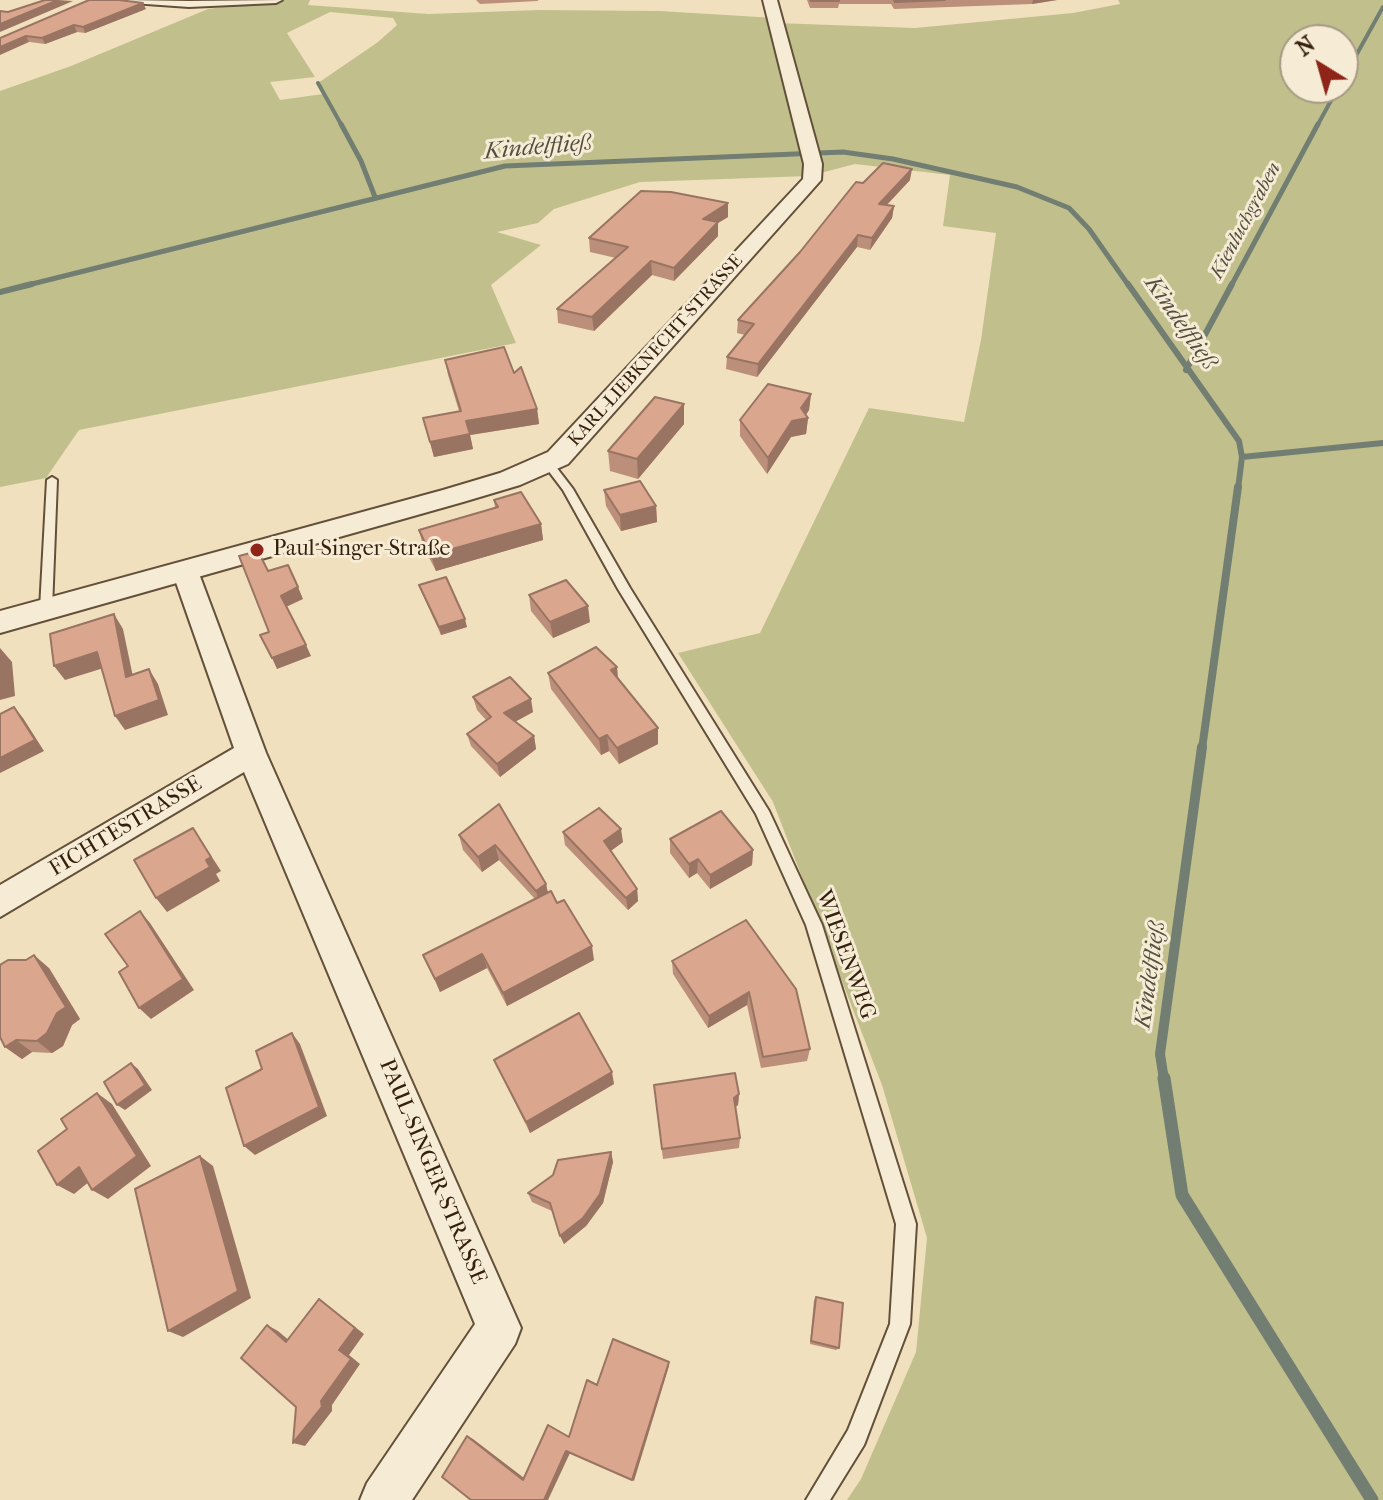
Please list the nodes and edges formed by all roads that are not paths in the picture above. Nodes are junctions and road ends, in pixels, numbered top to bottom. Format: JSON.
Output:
{"nodes":[{"id":1,"x":132,"y":0,"type":"edge"},
{"id":2,"x":276,"y":0,"type":"edge"},
{"id":3,"x":770,"y":0,"type":"edge"},
{"id":4,"x":549,"y":465,"type":"junction"},
{"id":5,"x":52,"y":480,"type":"dead end"},
{"id":6,"x":185,"y":571,"type":"junction"},
{"id":7,"x":46,"y":609,"type":"junction"},
{"id":8,"x":0,"y":622,"type":"edge"},
{"id":9,"x":251,"y":753,"type":"junction"},
{"id":10,"x":0,"y":902,"type":"edge"},
{"id":11,"x":384,"y":1500,"type":"edge"},
{"id":12,"x":817,"y":1500,"type":"edge"}],
"edges":[{"from":1,"to":2,"type":"street"},
{"from":3,"to":4,"type":"street","name":"KARL-LIEBKNECHT-STRASSE"},
{"from":4,"to":6,"type":"street","name":"KARL-LIEBKNECHT-STRASSE"},
{"from":4,"to":12,"type":"lane","name":"WIESENWEG"},
{"from":5,"to":7,"type":"lane"},
{"from":6,"to":7,"type":"street","name":"KARL-LIEBKNECHT-STRASSE"},
{"from":6,"to":9,"type":"street","name":"PAUL-SINGER-STRASSE"},
{"from":7,"to":8,"type":"street","name":"KARL-LIEBKNECHT-STRASSE"},
{"from":9,"to":10,"type":"street","name":"FICHTESTRASSE"},
{"from":9,"to":11,"type":"street","name":"PAUL-SINGER-STRASSE"}]}
